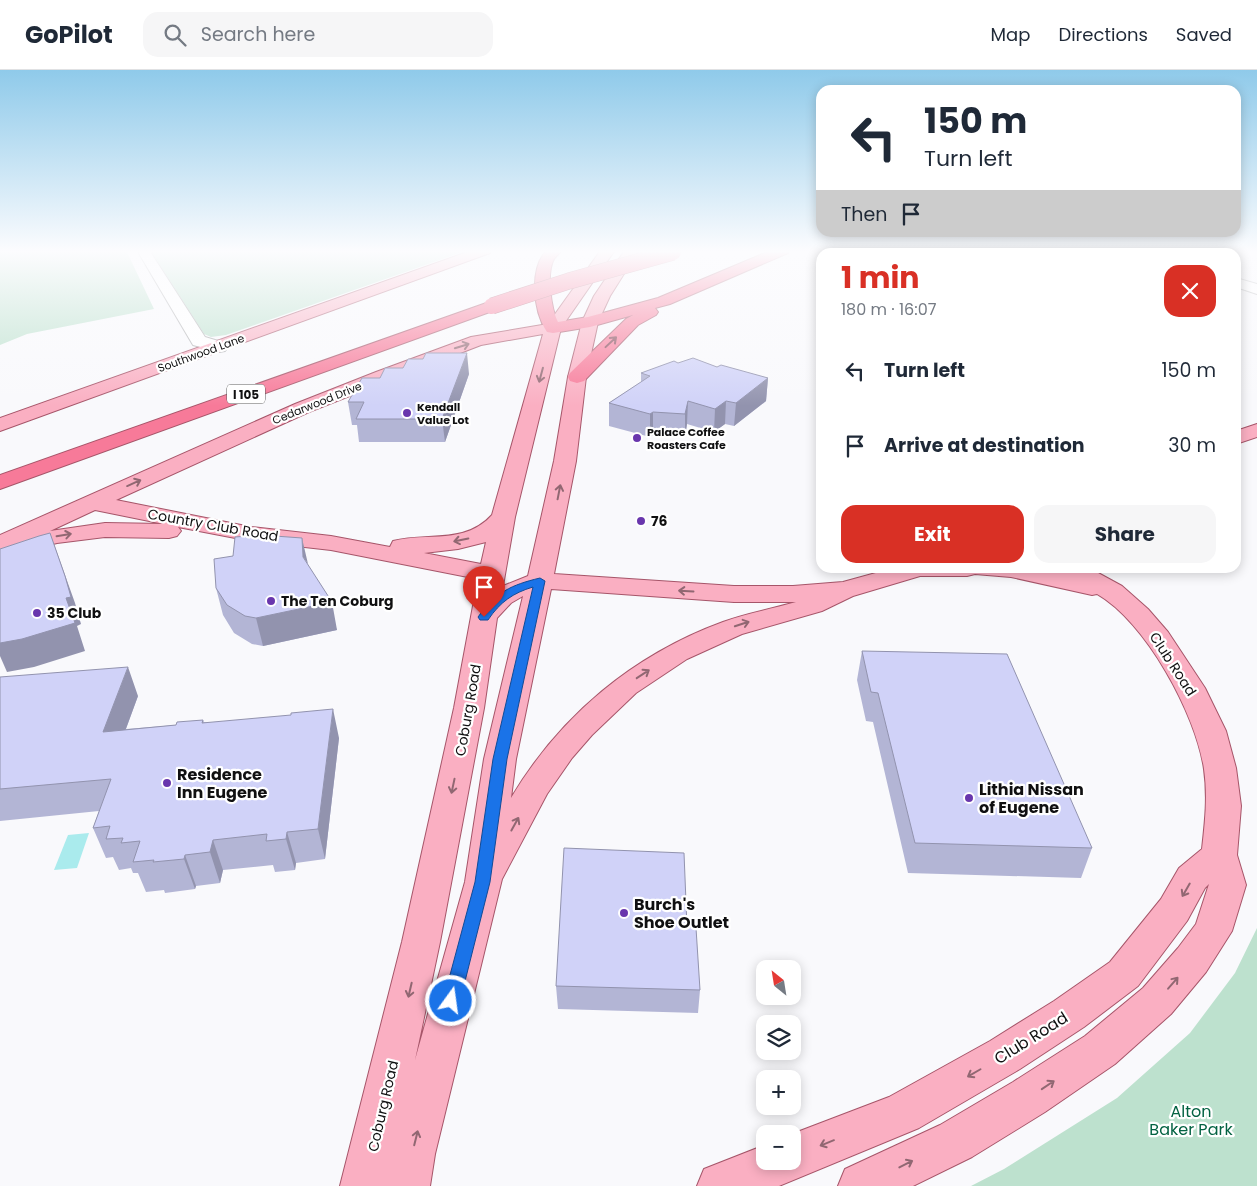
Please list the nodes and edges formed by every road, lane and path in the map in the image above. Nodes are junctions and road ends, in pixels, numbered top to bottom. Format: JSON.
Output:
{"nodes":[{"id":1,"x":174,"y":302,"type":"edge"},
{"id":2,"x":342,"y":302,"type":"edge"},
{"id":3,"x":492,"y":302,"type":"joint"},
{"id":4,"x":545,"y":302,"type":"edge"},
{"id":5,"x":571,"y":302,"type":"edge"},
{"id":6,"x":599,"y":302,"type":"edge"},
{"id":7,"x":662,"y":302,"type":"edge"},
{"id":8,"x":645,"y":310,"type":"junction"},
{"id":9,"x":590,"y":322,"type":"junction"},
{"id":10,"x":553,"y":328,"type":"junction"},
{"id":11,"x":219,"y":347,"type":"junction"},
{"id":12,"x":577,"y":377,"type":"junction"},
{"id":13,"x":0,"y":425,"type":"edge"},
{"id":14,"x":1257,"y":430,"type":"edge"},
{"id":15,"x":1241,"y":436,"type":"edge"},
{"id":16,"x":0,"y":470,"type":"edge"},
{"id":17,"x":0,"y":482,"type":"edge"},
{"id":18,"x":90,"y":502,"type":"junction"},
{"id":19,"x":503,"y":517,"type":"junction"},
{"id":20,"x":251,"y":534,"type":"junction"},
{"id":21,"x":332,"y":543,"type":"junction"},
{"id":22,"x":0,"y":544,"type":"edge"},
{"id":23,"x":0,"y":550,"type":"edge"},
{"id":24,"x":900,"y":573,"type":"edge"},
{"id":25,"x":1045,"y":573,"type":"edge"},
{"id":26,"x":1086,"y":573,"type":"edge"},
{"id":27,"x":493,"y":574,"type":"junction"},
{"id":28,"x":1105,"y":580,"type":"edge"},
{"id":29,"x":540,"y":581,"type":"junction"},
{"id":30,"x":844,"y":590,"type":"junction"},
{"id":31,"x":484,"y":617,"type":"junction"},
{"id":32,"x":1219,"y":855,"type":"junction"},
{"id":33,"x":483,"y":882,"type":"junction"},
{"id":34,"x":801,"y":1153,"type":"edge"},
{"id":35,"x":761,"y":1170,"type":"edge"},
{"id":36,"x":364,"y":1186,"type":"edge"},
{"id":37,"x":406,"y":1186,"type":"edge"},
{"id":38,"x":721,"y":1186,"type":"edge"},
{"id":39,"x":862,"y":1186,"type":"edge"}],
"edges":[{"from":1,"to":11,"type":"street"},
{"from":2,"to":11,"type":"main road","name":"Southwood Lane"},
{"from":3,"to":16,"type":"highway","number":"I 105"},
{"from":3,"to":17,"type":"highway","number":"I 105"},
{"from":4,"to":10,"type":"highway"},
{"from":5,"to":10,"type":"main road","name":"Coburg Road"},
{"from":6,"to":9,"type":"main road"},
{"from":7,"to":8,"type":"highway"},
{"from":8,"to":9,"type":"highway"},
{"from":12,"to":8,"type":"highway","one_way":true},
{"from":9,"to":10,"type":"highway"},
{"from":9,"to":12,"type":"main road"},
{"from":18,"to":10,"type":"main road","name":"Cedarwood Drive","one_way":true},
{"from":10,"to":19,"type":"main road","name":"Coburg Road","one_way":true},
{"from":11,"to":13,"type":"main road","name":"Southwood Lane"},
{"from":29,"to":12,"type":"main road","one_way":true},
{"from":14,"to":15,"type":"main road"},
{"from":18,"to":20,"type":"main road","name":"Country Club Road"},
{"from":18,"to":22,"type":"main road"},
{"from":19,"to":21,"type":"main road","one_way":true},
{"from":19,"to":27,"type":"main road","name":"Coburg Road"},
{"from":20,"to":21,"type":"main road","name":"Country Club Road"},
{"from":23,"to":20,"type":"main road","one_way":true},
{"from":21,"to":27,"type":"main road","name":"Country Club Road"},
{"from":24,"to":30,"type":"main road"},
{"from":25,"to":28,"type":"main road"},
{"from":26,"to":28,"type":"main road","name":"Club Road"},
{"from":27,"to":31,"type":"main road","name":"Coburg Road"},
{"from":28,"to":32,"type":"main road","name":"Club Road"},
{"from":30,"to":29,"type":"main road","one_way":true},
{"from":29,"to":31,"type":"main road"},
{"from":29,"to":33,"type":"main road"},
{"from":33,"to":30,"type":"main road","one_way":true},
{"from":31,"to":36,"type":"main road","name":"Coburg Road","one_way":true},
{"from":32,"to":34,"type":"main road","name":"Club Road","one_way":true},
{"from":39,"to":32,"type":"main road","name":"Club Road","one_way":true},
{"from":37,"to":33,"type":"main road","one_way":true},
{"from":35,"to":38,"type":"main road"}]}
